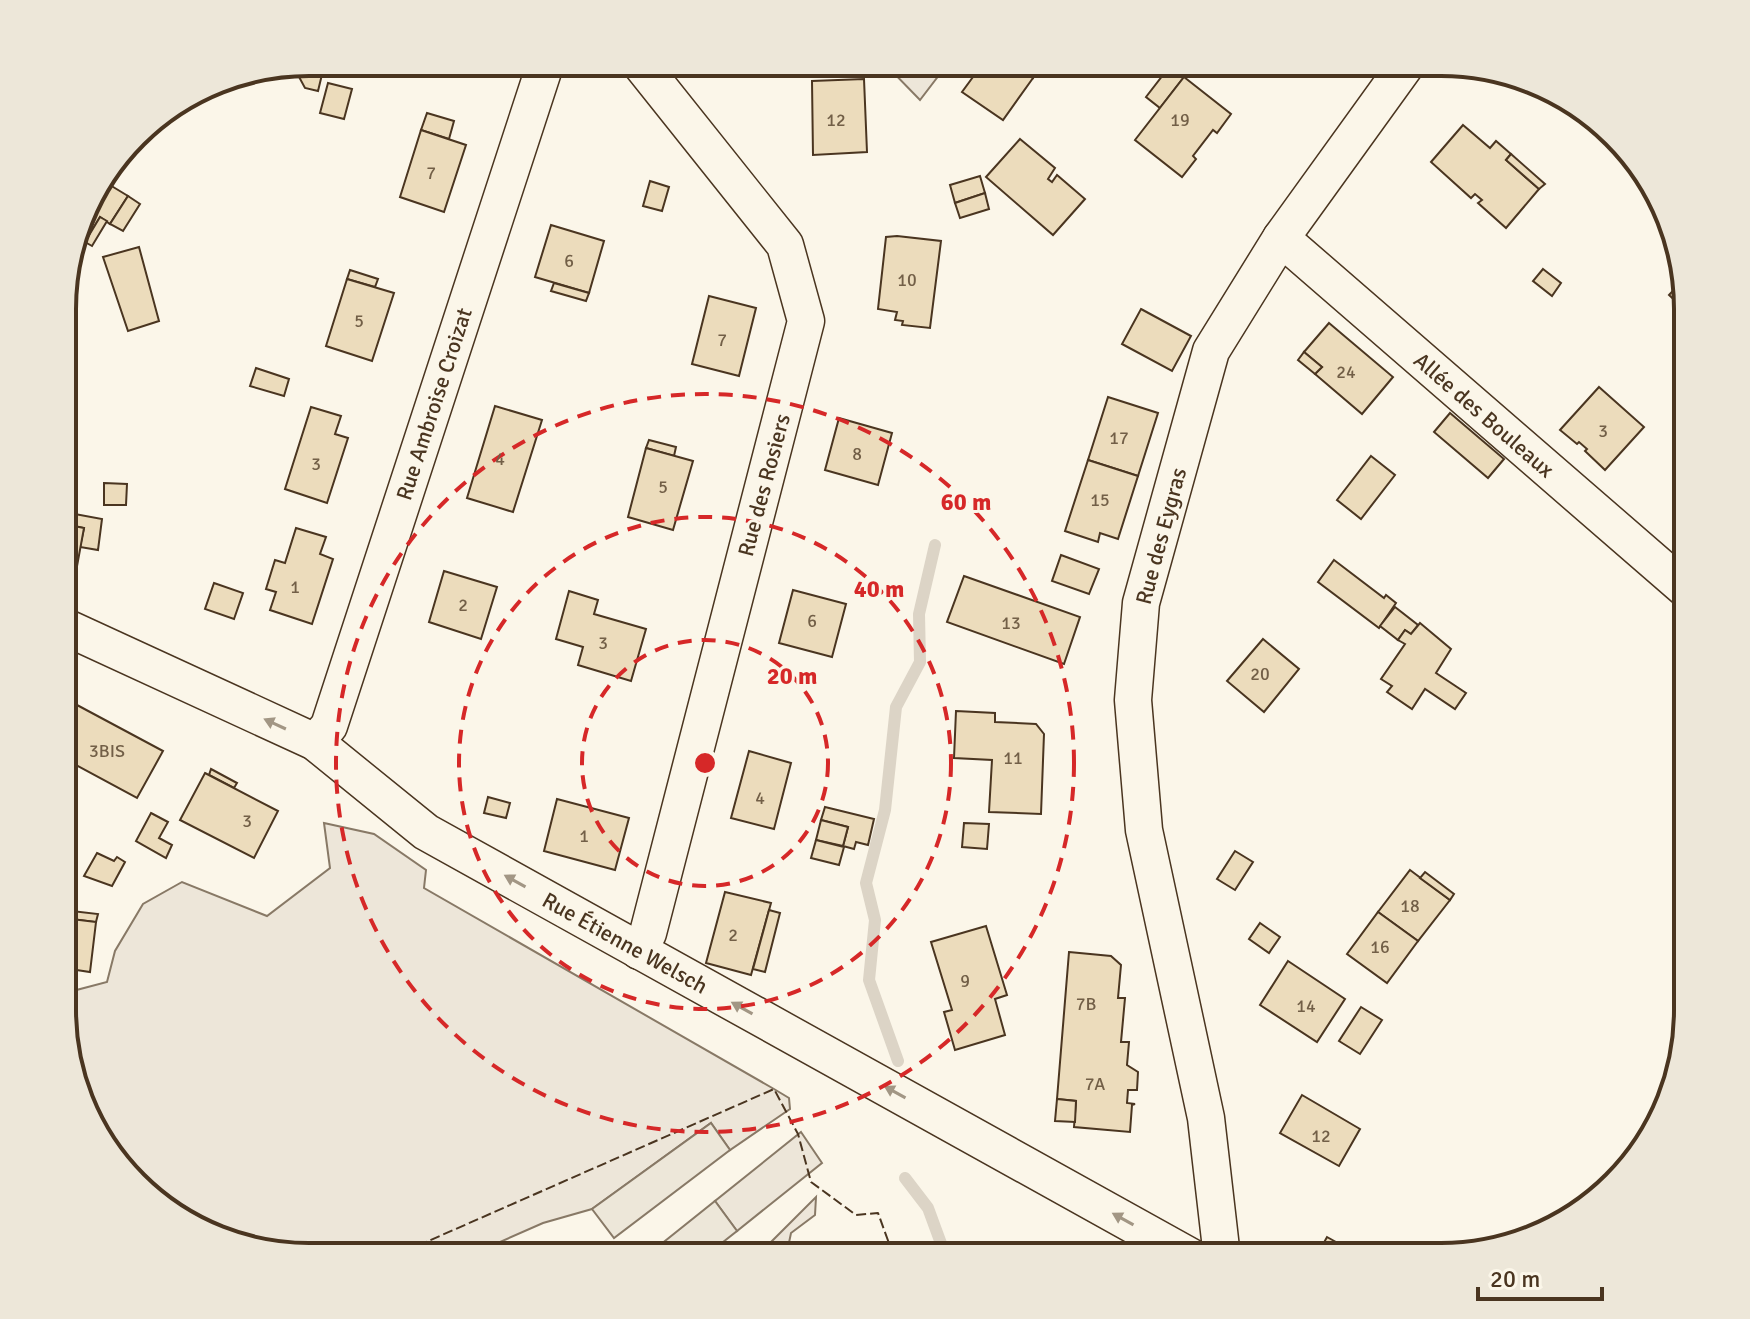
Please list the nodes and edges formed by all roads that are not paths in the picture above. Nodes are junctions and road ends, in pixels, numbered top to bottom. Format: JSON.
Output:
{"nodes":[{"id":1,"x":541,"y":76,"type":"edge"},
{"id":2,"x":650,"y":76,"type":"edge"},
{"id":3,"x":1398,"y":76,"type":"edge"},
{"id":4,"x":1281,"y":238,"type":"junction"},
{"id":5,"x":1674,"y":579,"type":"edge"},
{"id":6,"x":76,"y":632,"type":"edge"},
{"id":7,"x":315,"y":742,"type":"junction"},
{"id":8,"x":639,"y":951,"type":"junction"},
{"id":9,"x":1166,"y":1243,"type":"edge"},
{"id":10,"x":1220,"y":1243,"type":"edge"}],
"edges":[{"from":1,"to":7,"type":"street","name":"Rue Ambroise Croizat"},
{"from":2,"to":8,"type":"street","name":"Rue des Rosiers"},
{"from":3,"to":4,"type":"street","name":"Rue des Eygras"},
{"from":4,"to":5,"type":"street","name":"Allée des Bouleaux"},
{"from":4,"to":10,"type":"street","name":"Rue des Eygras"},
{"from":7,"to":6,"type":"street","name":"Rue Étienne Welsch","one_way":true},
{"from":8,"to":7,"type":"street","name":"Rue Étienne Welsch","one_way":true},
{"from":9,"to":8,"type":"street","name":"Rue Étienne Welsch","one_way":true}]}
